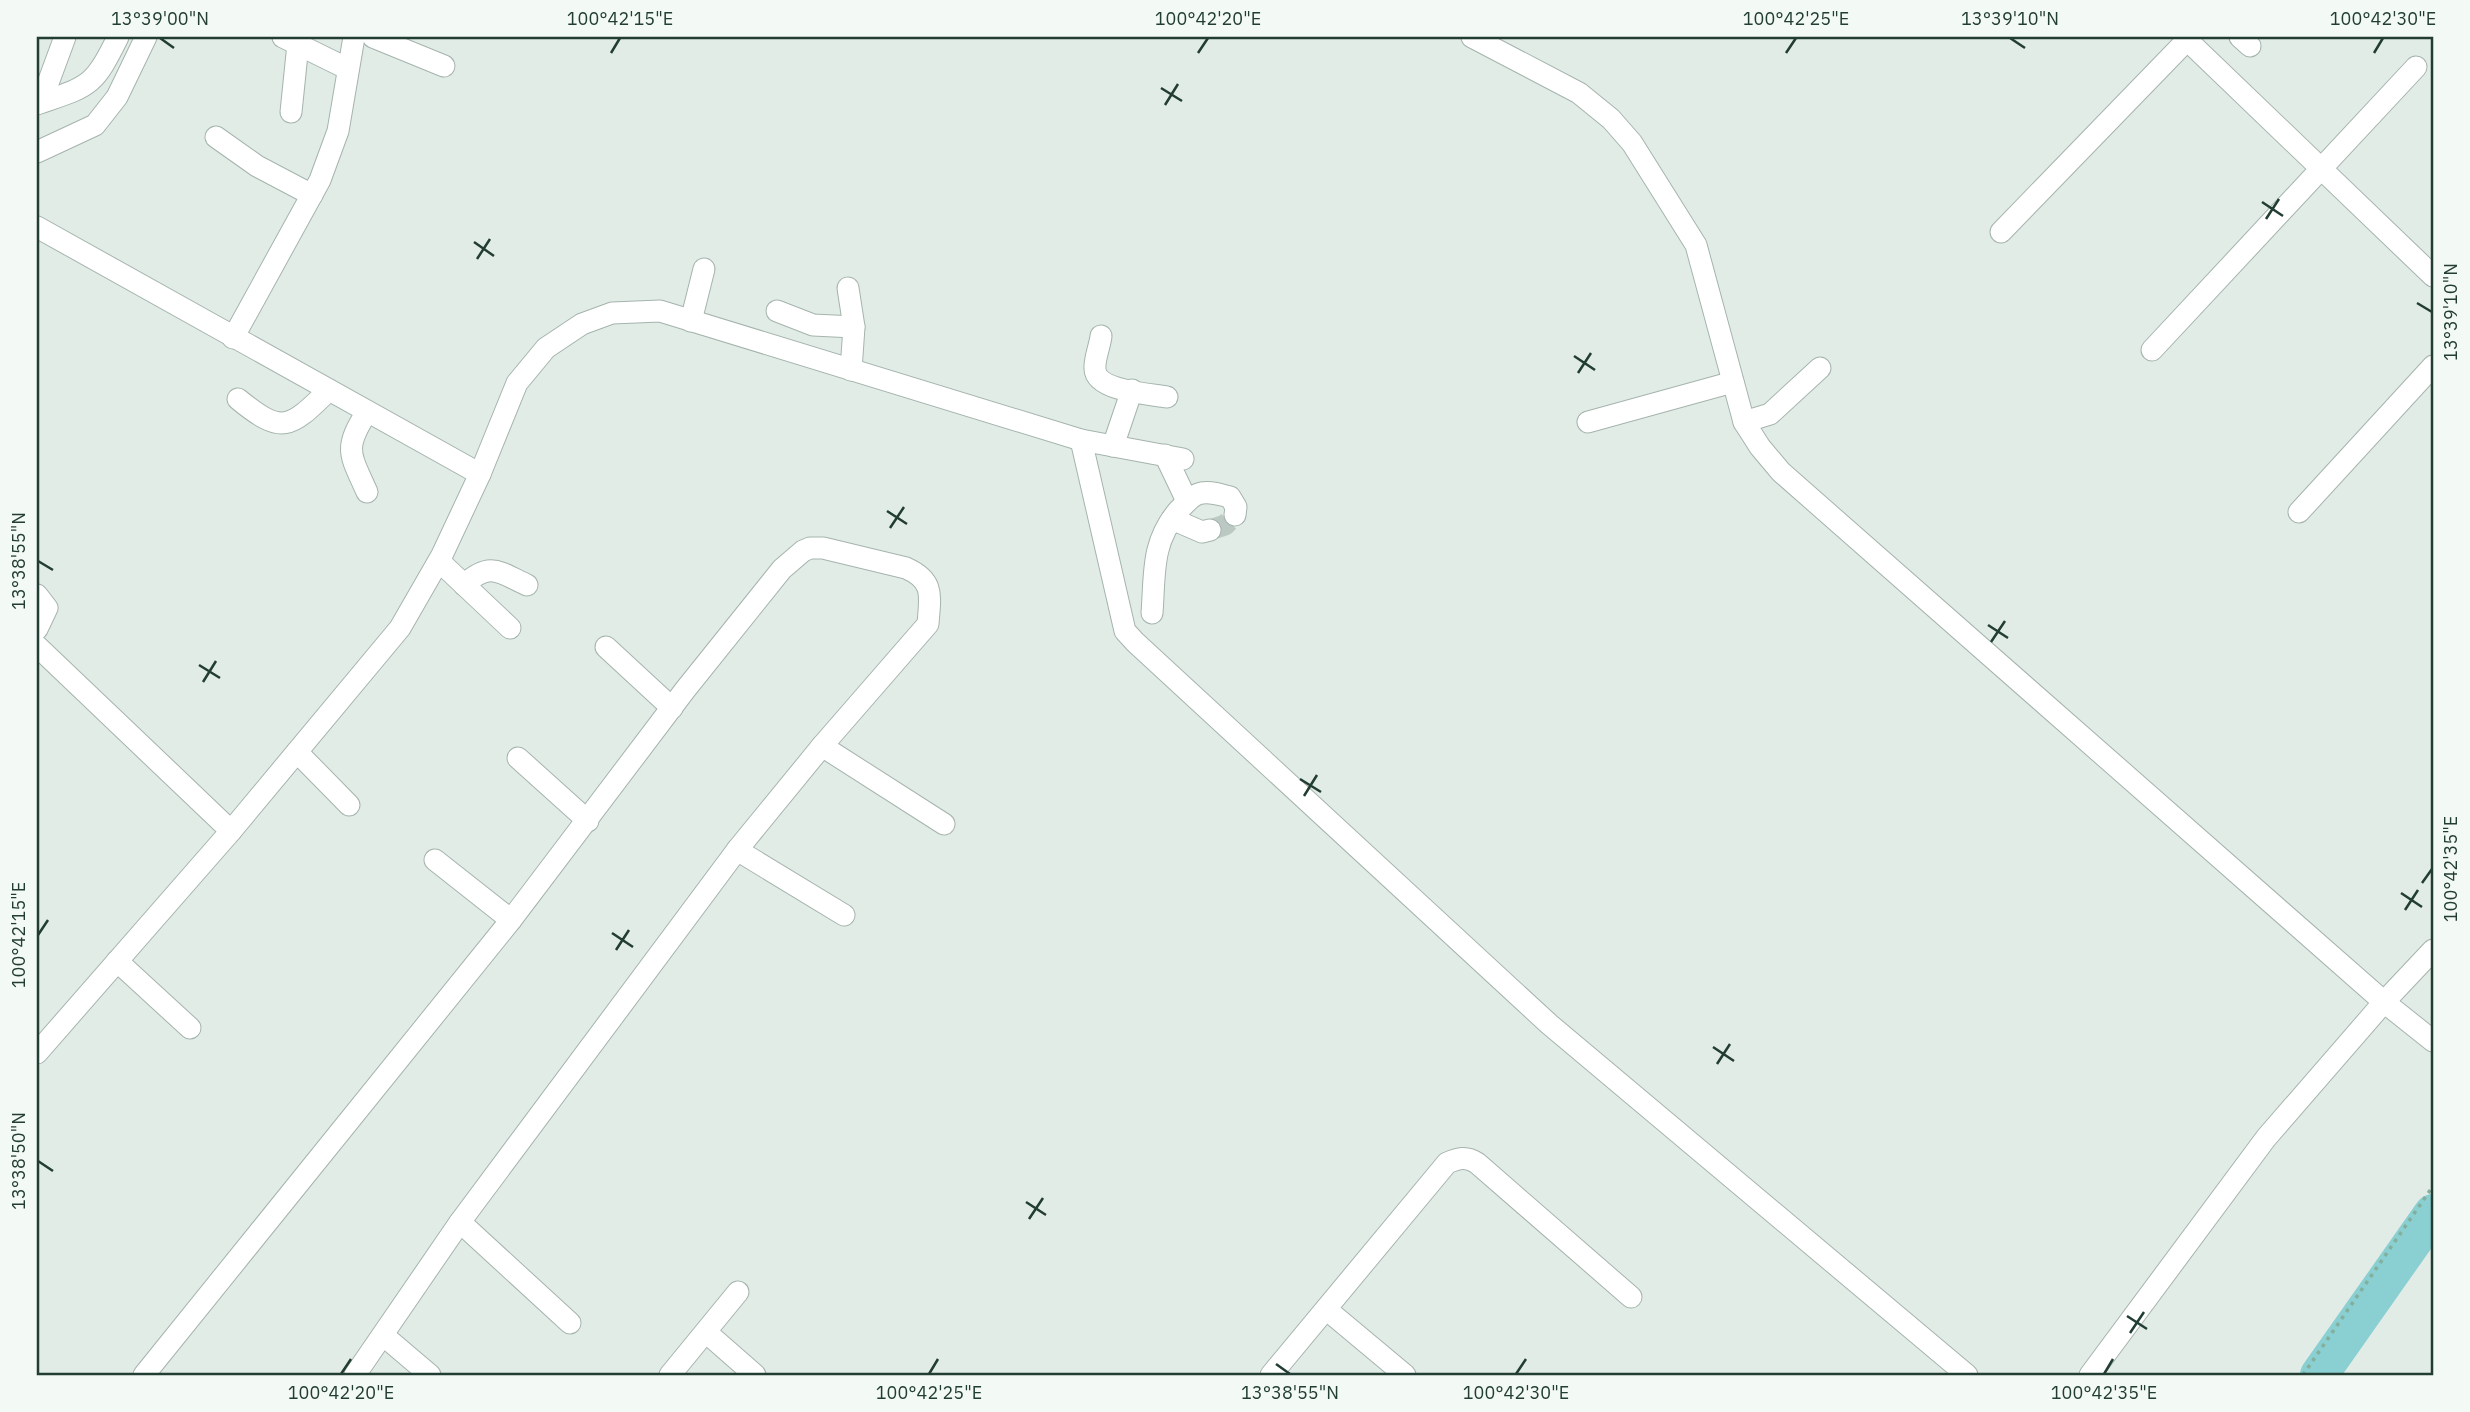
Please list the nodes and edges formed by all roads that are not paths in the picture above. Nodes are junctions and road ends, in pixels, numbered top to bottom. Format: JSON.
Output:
{"nodes":[{"id":1,"x":65,"y":37,"type":"edge"},
{"id":2,"x":118,"y":37,"type":"edge"},
{"id":3,"x":146,"y":37,"type":"edge"},
{"id":4,"x":354,"y":37,"type":"edge"},
{"id":5,"x":373,"y":37,"type":"edge"},
{"id":6,"x":1472,"y":37,"type":"edge"},
{"id":7,"x":2187,"y":38,"type":"edge"},
{"id":8,"x":290,"y":41,"type":"edge"},
{"id":9,"x":444,"y":66,"type":"dead end"},
{"id":10,"x":2416,"y":67,"type":"dead end"},
{"id":11,"x":348,"y":69,"type":"junction"},
{"id":12,"x":39,"y":103,"type":"edge"},
{"id":13,"x":291,"y":112,"type":"dead end"},
{"id":14,"x":216,"y":137,"type":"dead end"},
{"id":15,"x":37,"y":152,"type":"edge"},
{"id":16,"x":2320,"y":168,"type":"junction"},
{"id":17,"x":312,"y":195,"type":"junction"},
{"id":18,"x":37,"y":227,"type":"edge"},
{"id":19,"x":2001,"y":232,"type":"dead end"},
{"id":20,"x":704,"y":269,"type":"dead end"},
{"id":21,"x":2433,"y":276,"type":"edge"},
{"id":22,"x":848,"y":288,"type":"dead end"},
{"id":23,"x":777,"y":311,"type":"dead end"},
{"id":24,"x":691,"y":321,"type":"junction"},
{"id":25,"x":854,"y":327,"type":"junction"},
{"id":26,"x":1101,"y":336,"type":"dead end"},
{"id":27,"x":233,"y":338,"type":"junction"},
{"id":28,"x":2152,"y":350,"type":"dead end"},
{"id":29,"x":2433,"y":366,"type":"edge"},
{"id":30,"x":1820,"y":368,"type":"dead end"},
{"id":31,"x":851,"y":369,"type":"junction"},
{"id":32,"x":1733,"y":382,"type":"junction"},
{"id":33,"x":329,"y":390,"type":"junction"},
{"id":34,"x":1132,"y":390,"type":"junction"},
{"id":35,"x":1167,"y":397,"type":"dead end"},
{"id":36,"x":238,"y":398,"type":"dead end"},
{"id":37,"x":367,"y":412,"type":"junction"},
{"id":38,"x":1588,"y":422,"type":"dead end"},
{"id":39,"x":1744,"y":422,"type":"junction"},
{"id":40,"x":1082,"y":440,"type":"junction"},
{"id":41,"x":1113,"y":446,"type":"junction"},
{"id":42,"x":480,"y":474,"type":"junction"},
{"id":43,"x":367,"y":492,"type":"dead end"},
{"id":44,"x":1187,"y":501,"type":"junction"},
{"id":45,"x":2299,"y":512,"type":"dead end"},
{"id":46,"x":1235,"y":515,"type":"dead end"},
{"id":47,"x":1171,"y":519,"type":"junction"},
{"id":48,"x":1210,"y":530,"type":"dead end"},
{"id":49,"x":439,"y":561,"type":"junction"},
{"id":50,"x":464,"y":585,"type":"junction"},
{"id":51,"x":527,"y":585,"type":"dead end"},
{"id":52,"x":37,"y":595,"type":"edge"},
{"id":53,"x":1152,"y":613,"type":"dead end"},
{"id":54,"x":510,"y":628,"type":"dead end"},
{"id":55,"x":37,"y":629,"type":"edge"},
{"id":56,"x":37,"y":646,"type":"edge"},
{"id":57,"x":606,"y":647,"type":"dead end"},
{"id":58,"x":672,"y":708,"type":"junction"},
{"id":59,"x":822,"y":746,"type":"junction"},
{"id":60,"x":297,"y":752,"type":"junction"},
{"id":61,"x":518,"y":758,"type":"dead end"},
{"id":62,"x":349,"y":805,"type":"dead end"},
{"id":63,"x":588,"y":821,"type":"junction"},
{"id":64,"x":944,"y":824,"type":"dead end"},
{"id":65,"x":231,"y":831,"type":"junction"},
{"id":66,"x":737,"y":850,"type":"junction"},
{"id":67,"x":435,"y":860,"type":"dead end"},
{"id":68,"x":844,"y":915,"type":"dead end"},
{"id":69,"x":511,"y":920,"type":"junction"},
{"id":70,"x":2433,"y":950,"type":"edge"},
{"id":71,"x":117,"y":961,"type":"junction"},
{"id":72,"x":2384,"y":1002,"type":"junction"},
{"id":73,"x":190,"y":1028,"type":"dead end"},
{"id":74,"x":2433,"y":1041,"type":"edge"},
{"id":75,"x":37,"y":1053,"type":"edge"},
{"id":76,"x":460,"y":1222,"type":"junction"},
{"id":77,"x":738,"y":1292,"type":"dead end"},
{"id":78,"x":1631,"y":1297,"type":"dead end"},
{"id":79,"x":1326,"y":1309,"type":"junction"},
{"id":80,"x":570,"y":1323,"type":"dead end"},
{"id":81,"x":707,"y":1333,"type":"junction"},
{"id":82,"x":384,"y":1336,"type":"junction"},
{"id":83,"x":144,"y":1375,"type":"edge"},
{"id":84,"x":355,"y":1375,"type":"edge"},
{"id":85,"x":430,"y":1375,"type":"edge"},
{"id":86,"x":670,"y":1375,"type":"edge"},
{"id":87,"x":755,"y":1375,"type":"edge"},
{"id":88,"x":1271,"y":1375,"type":"edge"},
{"id":89,"x":1405,"y":1375,"type":"edge"},
{"id":90,"x":1967,"y":1375,"type":"edge"},
{"id":91,"x":2090,"y":1375,"type":"edge"}],
"edges":[{"from":1,"to":12,"type":"street"},
{"from":2,"to":12,"type":"street"},
{"from":3,"to":15,"type":"street"},
{"from":4,"to":11,"type":"street"},
{"from":5,"to":9,"type":"street"},
{"from":6,"to":32,"type":"street"},
{"from":7,"to":16,"type":"street"},
{"from":7,"to":19,"type":"street"},
{"from":8,"to":11,"type":"street"},
{"from":8,"to":13,"type":"street"},
{"from":10,"to":16,"type":"street"},
{"from":11,"to":17,"type":"street"},
{"from":14,"to":17,"type":"street"},
{"from":16,"to":21,"type":"street"},
{"from":16,"to":28,"type":"street"},
{"from":17,"to":27,"type":"street"},
{"from":18,"to":27,"type":"street"},
{"from":20,"to":24,"type":"street"},
{"from":22,"to":25,"type":"street"},
{"from":23,"to":25,"type":"street"},
{"from":24,"to":31,"type":"street"},
{"from":24,"to":42,"type":"street"},
{"from":25,"to":31,"type":"street"},
{"from":26,"to":34,"type":"street"},
{"from":27,"to":33,"type":"street"},
{"from":29,"to":45,"type":"street"},
{"from":30,"to":39,"type":"street"},
{"from":31,"to":40,"type":"street"},
{"from":32,"to":38,"type":"street"},
{"from":32,"to":39,"type":"street"},
{"from":33,"to":36,"type":"street"},
{"from":33,"to":37,"type":"street"},
{"from":34,"to":35,"type":"street"},
{"from":34,"to":41,"type":"street"},
{"from":37,"to":42,"type":"street"},
{"from":37,"to":43,"type":"street"},
{"from":39,"to":72,"type":"street"},
{"from":40,"to":41,"type":"street"},
{"from":40,"to":90,"type":"street"},
{"from":41,"to":44,"type":"street"},
{"from":42,"to":49,"type":"street"},
{"from":44,"to":46,"type":"street"},
{"from":44,"to":47,"type":"street"},
{"from":47,"to":48,"type":"street"},
{"from":47,"to":53,"type":"street"},
{"from":49,"to":50,"type":"street"},
{"from":49,"to":60,"type":"street"},
{"from":50,"to":51,"type":"street"},
{"from":50,"to":54,"type":"street"},
{"from":52,"to":55,"type":"street"},
{"from":56,"to":65,"type":"street"},
{"from":57,"to":58,"type":"street"},
{"from":58,"to":59,"type":"street"},
{"from":58,"to":63,"type":"street"},
{"from":59,"to":64,"type":"street"},
{"from":59,"to":66,"type":"street"},
{"from":60,"to":62,"type":"street"},
{"from":60,"to":65,"type":"street"},
{"from":61,"to":63,"type":"street"},
{"from":63,"to":69,"type":"street"},
{"from":65,"to":71,"type":"street"},
{"from":66,"to":68,"type":"street"},
{"from":66,"to":76,"type":"street"},
{"from":67,"to":69,"type":"street"},
{"from":69,"to":83,"type":"street"},
{"from":70,"to":72,"type":"street"},
{"from":71,"to":73,"type":"street"},
{"from":71,"to":75,"type":"street"},
{"from":72,"to":74,"type":"street"},
{"from":72,"to":91,"type":"street"},
{"from":76,"to":80,"type":"street"},
{"from":76,"to":82,"type":"street"},
{"from":77,"to":81,"type":"street"},
{"from":78,"to":79,"type":"street"},
{"from":79,"to":88,"type":"street"},
{"from":79,"to":89,"type":"street"},
{"from":81,"to":86,"type":"street"},
{"from":81,"to":87,"type":"street"},
{"from":82,"to":84,"type":"street"},
{"from":82,"to":85,"type":"street"}]}
